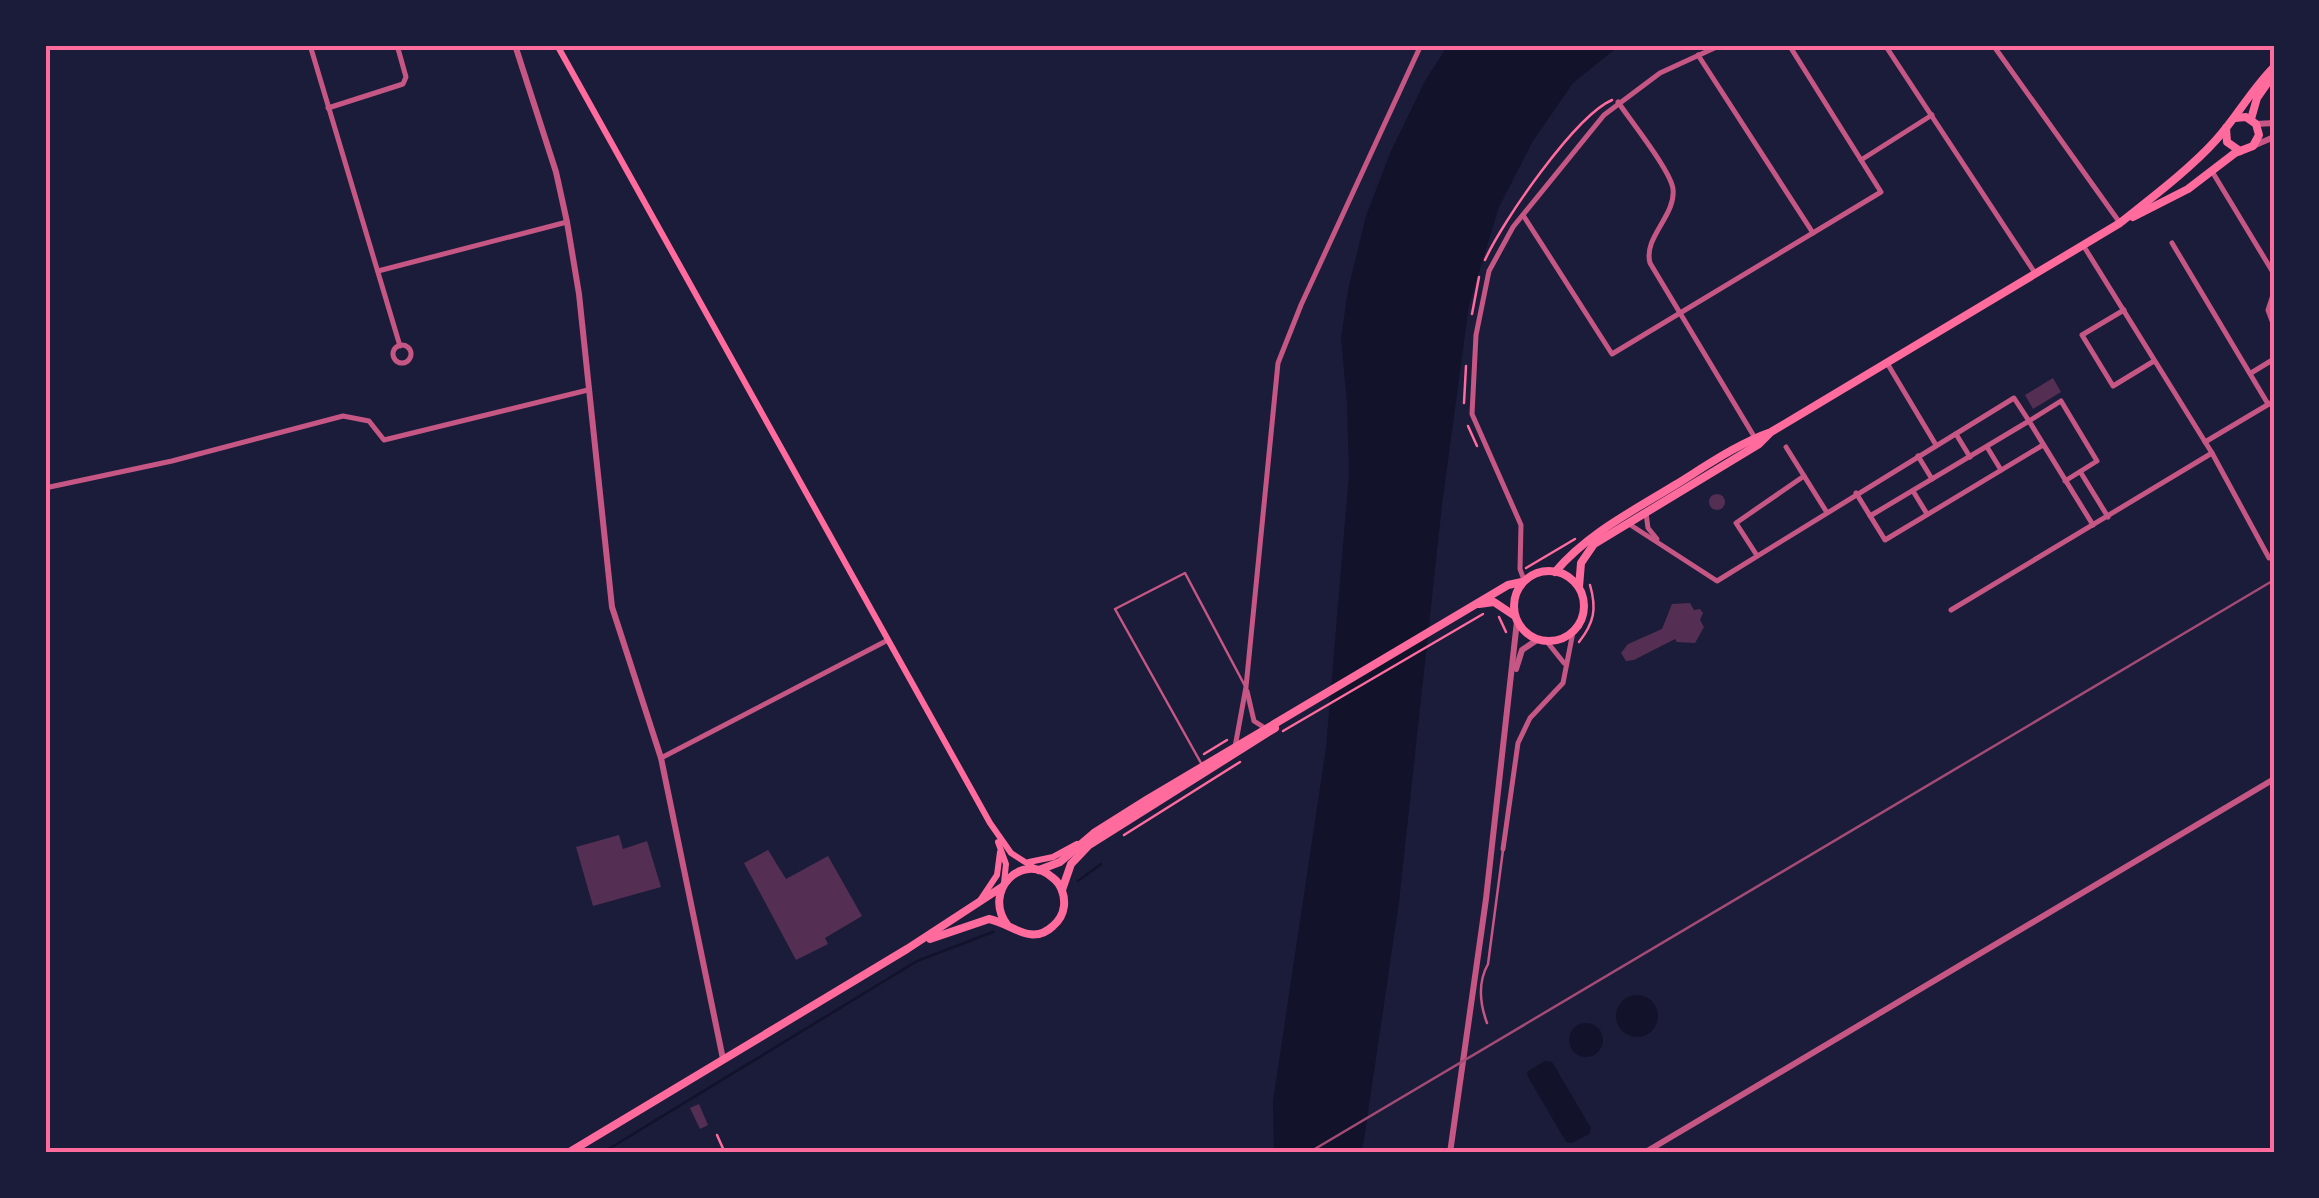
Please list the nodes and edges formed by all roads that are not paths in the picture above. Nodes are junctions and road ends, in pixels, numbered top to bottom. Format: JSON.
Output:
{"nodes":[{"id":1,"x":310,"y":45,"type":"edge"},
{"id":2,"x":397,"y":45,"type":"edge"},
{"id":3,"x":515,"y":45,"type":"edge"},
{"id":4,"x":557,"y":45,"type":"edge"},
{"id":5,"x":1418,"y":45,"type":"edge"},
{"id":6,"x":1720,"y":45,"type":"edge"},
{"id":7,"x":1789,"y":45,"type":"edge"},
{"id":8,"x":1885,"y":45,"type":"edge"},
{"id":9,"x":1993,"y":45,"type":"edge"},
{"id":10,"x":1698,"y":55,"type":"junction"},
{"id":11,"x":2274,"y":70,"type":"edge"},
{"id":12,"x":1618,"y":101,"type":"junction"},
{"id":13,"x":328,"y":108,"type":"junction"},
{"id":14,"x":1932,"y":115,"type":"junction"},
{"id":15,"x":2235,"y":118,"type":"junction"},
{"id":16,"x":2253,"y":122,"type":"junction"},
{"id":17,"x":2274,"y":123,"type":"edge"},
{"id":18,"x":2226,"y":128,"type":"junction"},
{"id":19,"x":2274,"y":136,"type":"edge"},
{"id":20,"x":2254,"y":146,"type":"junction"},
{"id":21,"x":2240,"y":151,"type":"junction"},
{"id":22,"x":1861,"y":160,"type":"junction"},
{"id":23,"x":2212,"y":172,"type":"junction"},
{"id":24,"x":1523,"y":214,"type":"junction"},
{"id":25,"x":567,"y":222,"type":"junction"},
{"id":26,"x":2120,"y":223,"type":"junction"},
{"id":27,"x":1813,"y":233,"type":"junction"},
{"id":28,"x":2172,"y":244,"type":"dead end"},
{"id":29,"x":2083,"y":245,"type":"junction"},
{"id":30,"x":378,"y":271,"type":"junction"},
{"id":31,"x":2035,"y":273,"type":"junction"},
{"id":32,"x":2274,"y":274,"type":"edge"},
{"id":33,"x":2274,"y":292,"type":"edge"},
{"id":34,"x":2124,"y":310,"type":"junction"},
{"id":35,"x":1680,"y":313,"type":"junction"},
{"id":36,"x":2274,"y":326,"type":"edge"},
{"id":37,"x":400,"y":346,"type":"dead end"},
{"id":38,"x":2274,"y":359,"type":"edge"},
{"id":39,"x":2155,"y":360,"type":"junction"},
{"id":40,"x":1887,"y":363,"type":"junction"},
{"id":41,"x":2250,"y":374,"type":"junction"},
{"id":42,"x":588,"y":390,"type":"junction"},
{"id":43,"x":2271,"y":402,"type":"edge"},
{"id":44,"x":2029,"y":421,"type":"junction"},
{"id":45,"x":1771,"y":432,"type":"junction"},
{"id":46,"x":1955,"y":433,"type":"junction"},
{"id":47,"x":1756,"y":438,"type":"junction"},
{"id":48,"x":2205,"y":442,"type":"junction"},
{"id":49,"x":1936,"y":445,"type":"junction"},
{"id":50,"x":2044,"y":445,"type":"junction"},
{"id":51,"x":1786,"y":447,"type":"dead end"},
{"id":52,"x":1986,"y":447,"type":"junction"},
{"id":53,"x":2212,"y":453,"type":"junction"},
{"id":54,"x":1918,"y":456,"type":"junction"},
{"id":55,"x":1970,"y":457,"type":"junction"},
{"id":56,"x":2002,"y":471,"type":"junction"},
{"id":57,"x":2080,"y":472,"type":"junction"},
{"id":58,"x":1804,"y":476,"type":"junction"},
{"id":59,"x":1932,"y":479,"type":"junction"},
{"id":60,"x":2065,"y":480,"type":"junction"},
{"id":61,"x":45,"y":488,"type":"edge"},
{"id":62,"x":1914,"y":490,"type":"junction"},
{"id":63,"x":1856,"y":493,"type":"junction"},
{"id":64,"x":1646,"y":512,"type":"junction"},
{"id":65,"x":1826,"y":512,"type":"junction"},
{"id":66,"x":1928,"y":515,"type":"junction"},
{"id":67,"x":1870,"y":516,"type":"junction"},
{"id":68,"x":2108,"y":517,"type":"junction"},
{"id":69,"x":1628,"y":523,"type":"junction"},
{"id":70,"x":2093,"y":526,"type":"junction"},
{"id":71,"x":1662,"y":544,"type":"junction"},
{"id":72,"x":1756,"y":554,"type":"junction"},
{"id":73,"x":2269,"y":558,"type":"dead end"},
{"id":74,"x":1556,"y":572,"type":"junction"},
{"id":75,"x":1523,"y":581,"type":"junction"},
{"id":76,"x":1579,"y":587,"type":"junction"},
{"id":77,"x":1489,"y":606,"type":"junction"},
{"id":78,"x":1952,"y":610,"type":"dead end"},
{"id":79,"x":1516,"y":618,"type":"junction"},
{"id":80,"x":1573,"y":632,"type":"junction"},
{"id":81,"x":888,"y":640,"type":"junction"},
{"id":82,"x":1536,"y":640,"type":"junction"},
{"id":83,"x":1548,"y":643,"type":"junction"},
{"id":84,"x":1566,"y":671,"type":"junction"},
{"id":85,"x":1512,"y":685,"type":"junction"},
{"id":86,"x":1246,"y":687,"type":"junction"},
{"id":87,"x":1282,"y":721,"type":"junction"},
{"id":88,"x":1268,"y":728,"type":"junction"},
{"id":89,"x":1235,"y":747,"type":"junction"},
{"id":90,"x":661,"y":758,"type":"junction"},
{"id":91,"x":1201,"y":762,"type":"junction"},
{"id":92,"x":2274,"y":780,"type":"edge"},
{"id":93,"x":990,"y":823,"type":"junction"},
{"id":94,"x":1092,"y":836,"type":"junction"},
{"id":95,"x":1000,"y":846,"type":"junction"},
{"id":96,"x":1503,"y":849,"type":"joint"},
{"id":97,"x":1023,"y":862,"type":"junction"},
{"id":98,"x":1038,"y":870,"type":"junction"},
{"id":99,"x":1002,"y":886,"type":"junction"},
{"id":100,"x":1062,"y":890,"type":"junction"},
{"id":101,"x":978,"y":903,"type":"junction"},
{"id":102,"x":1008,"y":926,"type":"junction"},
{"id":103,"x":907,"y":949,"type":"junction"},
{"id":104,"x":1487,"y":1023,"type":"dead end"},
{"id":105,"x":723,"y":1059,"type":"junction"},
{"id":106,"x":568,"y":1153,"type":"edge"},
{"id":107,"x":1450,"y":1153,"type":"edge"},
{"id":108,"x":1644,"y":1153,"type":"edge"}],
"edges":[{"from":1,"to":13,"type":"street"},
{"from":2,"to":13,"type":"street"},
{"from":3,"to":25,"type":"street"},
{"from":4,"to":81,"type":"main road"},
{"from":5,"to":86,"type":"street"},
{"from":6,"to":10,"type":"street"},
{"from":7,"to":22,"type":"street"},
{"from":8,"to":14,"type":"street"},
{"from":9,"to":26,"type":"street"},
{"from":10,"to":12,"type":"street"},
{"from":10,"to":27,"type":"street"},
{"from":11,"to":15,"type":"main road"},
{"from":11,"to":16,"type":"main road"},
{"from":12,"to":24,"type":"street"},
{"from":12,"to":35,"type":"street"},
{"from":13,"to":30,"type":"street"},
{"from":14,"to":22,"type":"street"},
{"from":14,"to":31,"type":"street"},
{"from":15,"to":16,"type":"main road"},
{"from":15,"to":18,"type":"main road"},
{"from":16,"to":17,"type":"street"},
{"from":16,"to":20,"type":"main road"},
{"from":18,"to":21,"type":"main road"},
{"from":18,"to":26,"type":"main road"},
{"from":19,"to":20,"type":"street"},
{"from":20,"to":21,"type":"main road"},
{"from":21,"to":23,"type":"main road"},
{"from":22,"to":27,"type":"street"},
{"from":23,"to":26,"type":"main road"},
{"from":23,"to":32,"type":"street"},
{"from":24,"to":35,"type":"street"},
{"from":24,"to":75,"type":"street"},
{"from":25,"to":30,"type":"street"},
{"from":25,"to":42,"type":"street"},
{"from":26,"to":29,"type":"main road"},
{"from":27,"to":35,"type":"street"},
{"from":28,"to":41,"type":"street"},
{"from":29,"to":31,"type":"main road"},
{"from":29,"to":34,"type":"street"},
{"from":30,"to":37,"type":"street"},
{"from":31,"to":40,"type":"main road"},
{"from":33,"to":36,"type":"street"},
{"from":34,"to":39,"type":"street"},
{"from":34,"to":39,"type":"street"},
{"from":35,"to":47,"type":"street"},
{"from":38,"to":41,"type":"street"},
{"from":39,"to":48,"type":"street"},
{"from":40,"to":45,"type":"main road"},
{"from":40,"to":49,"type":"street"},
{"from":41,"to":43,"type":"street"},
{"from":42,"to":61,"type":"street"},
{"from":42,"to":90,"type":"street"},
{"from":43,"to":48,"type":"street"},
{"from":44,"to":46,"type":"street"},
{"from":44,"to":50,"type":"street"},
{"from":44,"to":52,"type":"street"},
{"from":44,"to":57,"type":"street"},
{"from":45,"to":47,"type":"main road"},
{"from":45,"to":64,"type":"main road"},
{"from":46,"to":49,"type":"street"},
{"from":46,"to":55,"type":"street"},
{"from":47,"to":74,"type":"main road"},
{"from":48,"to":53,"type":"street"},
{"from":49,"to":54,"type":"street"},
{"from":50,"to":56,"type":"street"},
{"from":50,"to":60,"type":"street"},
{"from":51,"to":58,"type":"street"},
{"from":52,"to":55,"type":"street"},
{"from":52,"to":56,"type":"street"},
{"from":53,"to":68,"type":"street"},
{"from":53,"to":73,"type":"street"},
{"from":54,"to":59,"type":"street"},
{"from":54,"to":63,"type":"street"},
{"from":55,"to":59,"type":"street"},
{"from":56,"to":66,"type":"street"},
{"from":57,"to":60,"type":"street"},
{"from":57,"to":68,"type":"street"},
{"from":58,"to":65,"type":"street"},
{"from":58,"to":72,"type":"street"},
{"from":59,"to":62,"type":"street"},
{"from":60,"to":70,"type":"street"},
{"from":62,"to":66,"type":"street"},
{"from":62,"to":67,"type":"street"},
{"from":63,"to":65,"type":"street"},
{"from":63,"to":67,"type":"street"},
{"from":64,"to":69,"type":"main road"},
{"from":64,"to":71,"type":"street"},
{"from":65,"to":72,"type":"street"},
{"from":66,"to":67,"type":"street"},
{"from":68,"to":70,"type":"street"},
{"from":69,"to":71,"type":"street"},
{"from":69,"to":76,"type":"main road"},
{"from":70,"to":78,"type":"street"},
{"from":71,"to":72,"type":"street"},
{"from":74,"to":75,"type":"main road"},
{"from":74,"to":76,"type":"main road"},
{"from":75,"to":77,"type":"main road"},
{"from":75,"to":79,"type":"main road"},
{"from":76,"to":80,"type":"main road"},
{"from":77,"to":79,"type":"main road"},
{"from":77,"to":87,"type":"main road"},
{"from":79,"to":82,"type":"main road"},
{"from":79,"to":85,"type":"street"},
{"from":80,"to":83,"type":"main road"},
{"from":80,"to":84,"type":"street"},
{"from":81,"to":90,"type":"street"},
{"from":81,"to":93,"type":"main road"},
{"from":82,"to":83,"type":"main road"},
{"from":82,"to":85,"type":"street"},
{"from":83,"to":84,"type":"street"},
{"from":84,"to":96,"type":"street"},
{"from":85,"to":107,"type":"street"},
{"from":86,"to":88,"type":"street"},
{"from":86,"to":89,"type":"street"},
{"from":86,"to":91,"type":"lane"},
{"from":87,"to":88,"type":"main road"},
{"from":87,"to":100,"type":"main road"},
{"from":88,"to":89,"type":"main road"},
{"from":89,"to":91,"type":"main road"},
{"from":90,"to":105,"type":"street"},
{"from":91,"to":94,"type":"main road"},
{"from":92,"to":108,"type":"street"},
{"from":93,"to":95,"type":"main road"},
{"from":93,"to":97,"type":"main road"},
{"from":94,"to":97,"type":"main road"},
{"from":94,"to":98,"type":"main road"},
{"from":95,"to":99,"type":"main road"},
{"from":95,"to":101,"type":"main road"},
{"from":96,"to":104,"type":"lane"},
{"from":97,"to":98,"type":"main road"},
{"from":98,"to":99,"type":"main road"},
{"from":98,"to":100,"type":"main road"},
{"from":99,"to":101,"type":"main road"},
{"from":99,"to":102,"type":"main road"},
{"from":100,"to":102,"type":"main road"},
{"from":101,"to":103,"type":"main road"},
{"from":102,"to":103,"type":"main road"},
{"from":103,"to":105,"type":"main road"},
{"from":105,"to":106,"type":"main road"}]}
